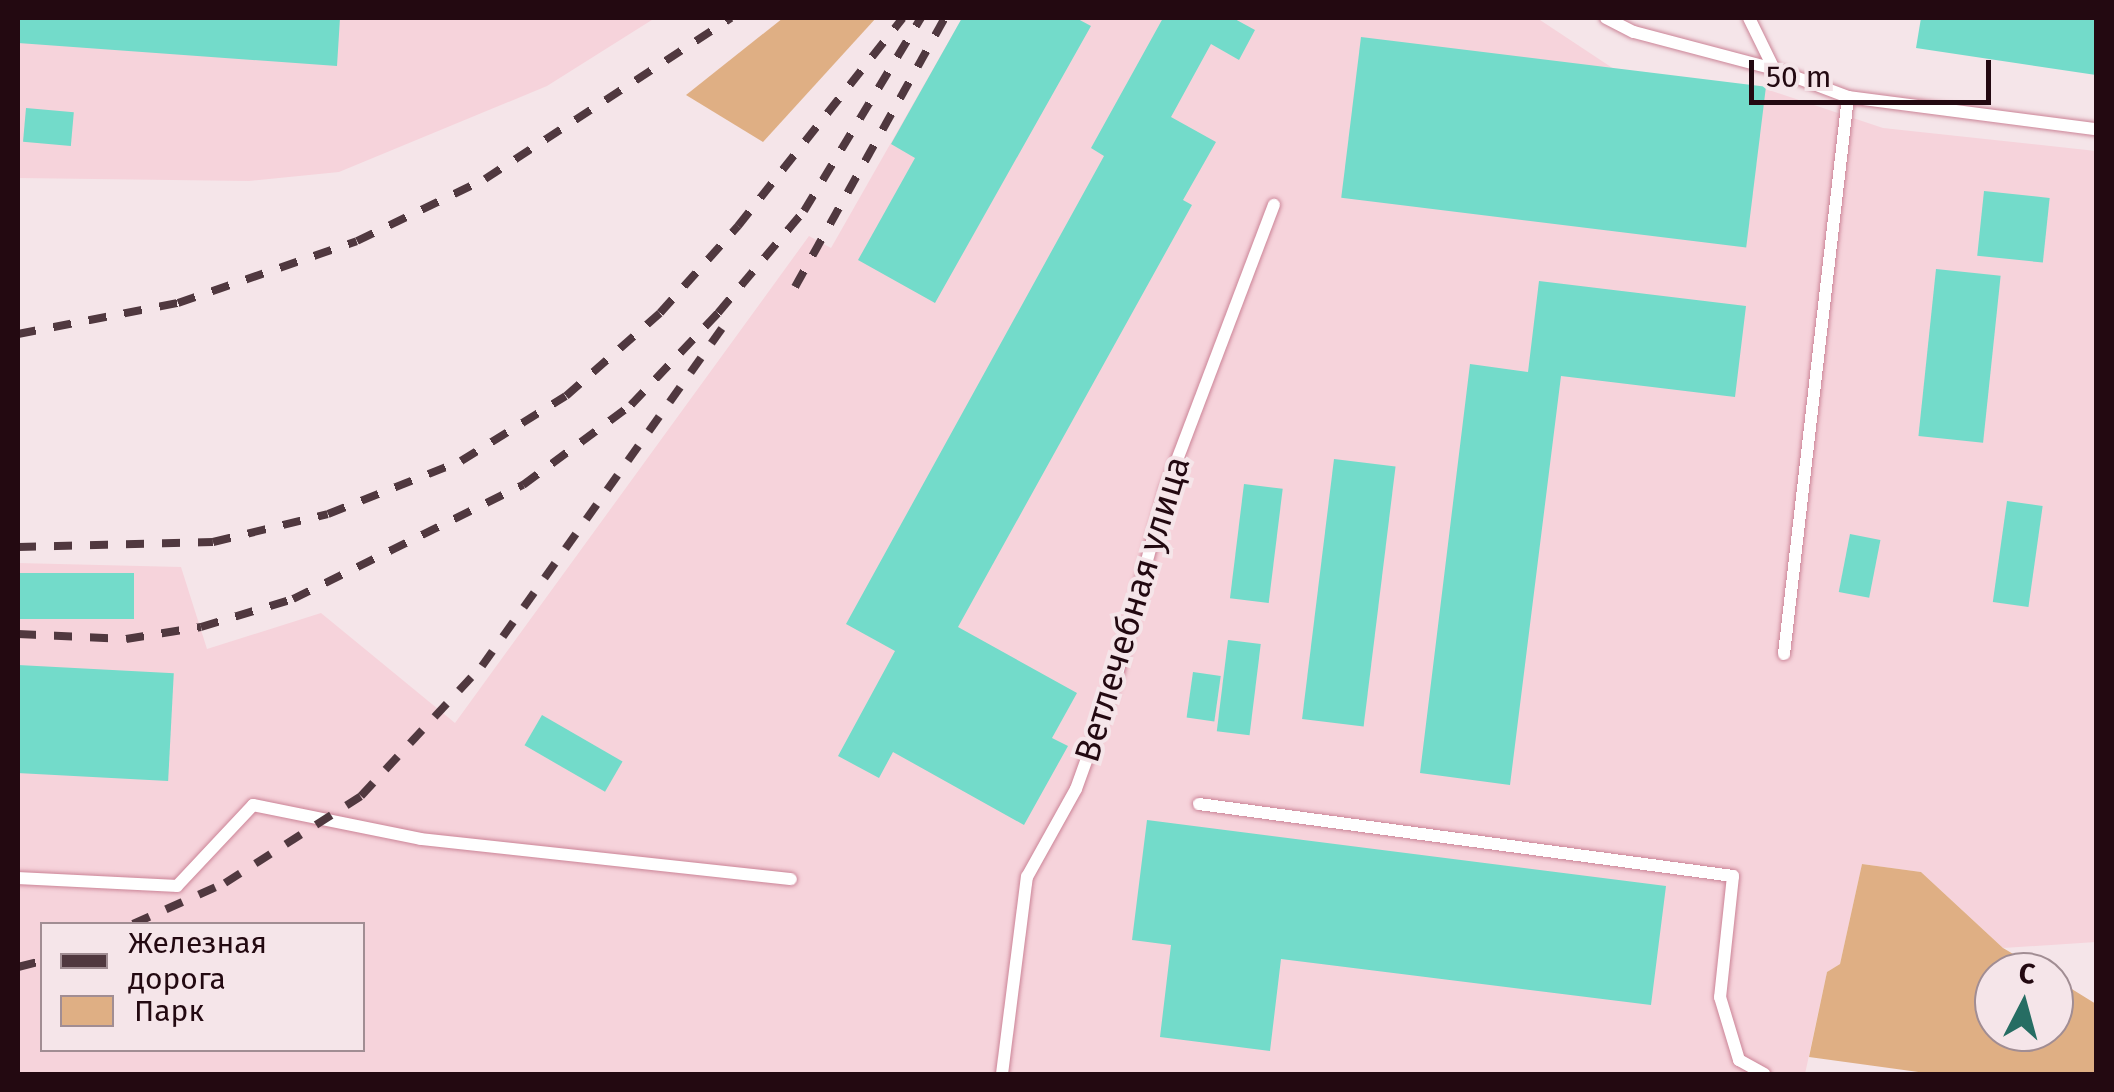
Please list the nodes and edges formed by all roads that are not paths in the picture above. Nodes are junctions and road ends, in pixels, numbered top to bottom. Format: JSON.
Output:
{"nodes":[{"id":1,"x":1606,"y":18,"type":"edge"},
{"id":2,"x":1749,"y":18,"type":"edge"},
{"id":3,"x":1774,"y":69,"type":"junction"},
{"id":4,"x":1848,"y":97,"type":"junction"},
{"id":5,"x":2096,"y":130,"type":"edge"},
{"id":6,"x":1274,"y":204,"type":"dead end"},
{"id":7,"x":1784,"y":654,"type":"dead end"},
{"id":8,"x":1199,"y":804,"type":"dead end"},
{"id":9,"x":18,"y":878,"type":"edge"},
{"id":10,"x":791,"y":878,"type":"dead end"},
{"id":11,"x":1002,"y":1074,"type":"edge"},
{"id":12,"x":1764,"y":1074,"type":"edge"}],
"edges":[{"from":1,"to":3,"type":"lane"},
{"from":2,"to":3,"type":"lane"},
{"from":3,"to":4,"type":"lane"},
{"from":4,"to":5,"type":"lane"},
{"from":4,"to":7,"type":"lane"},
{"from":6,"to":11,"type":"lane","name":"Ветлечебная улица"},
{"from":8,"to":12,"type":"lane"},
{"from":9,"to":10,"type":"lane"}]}
